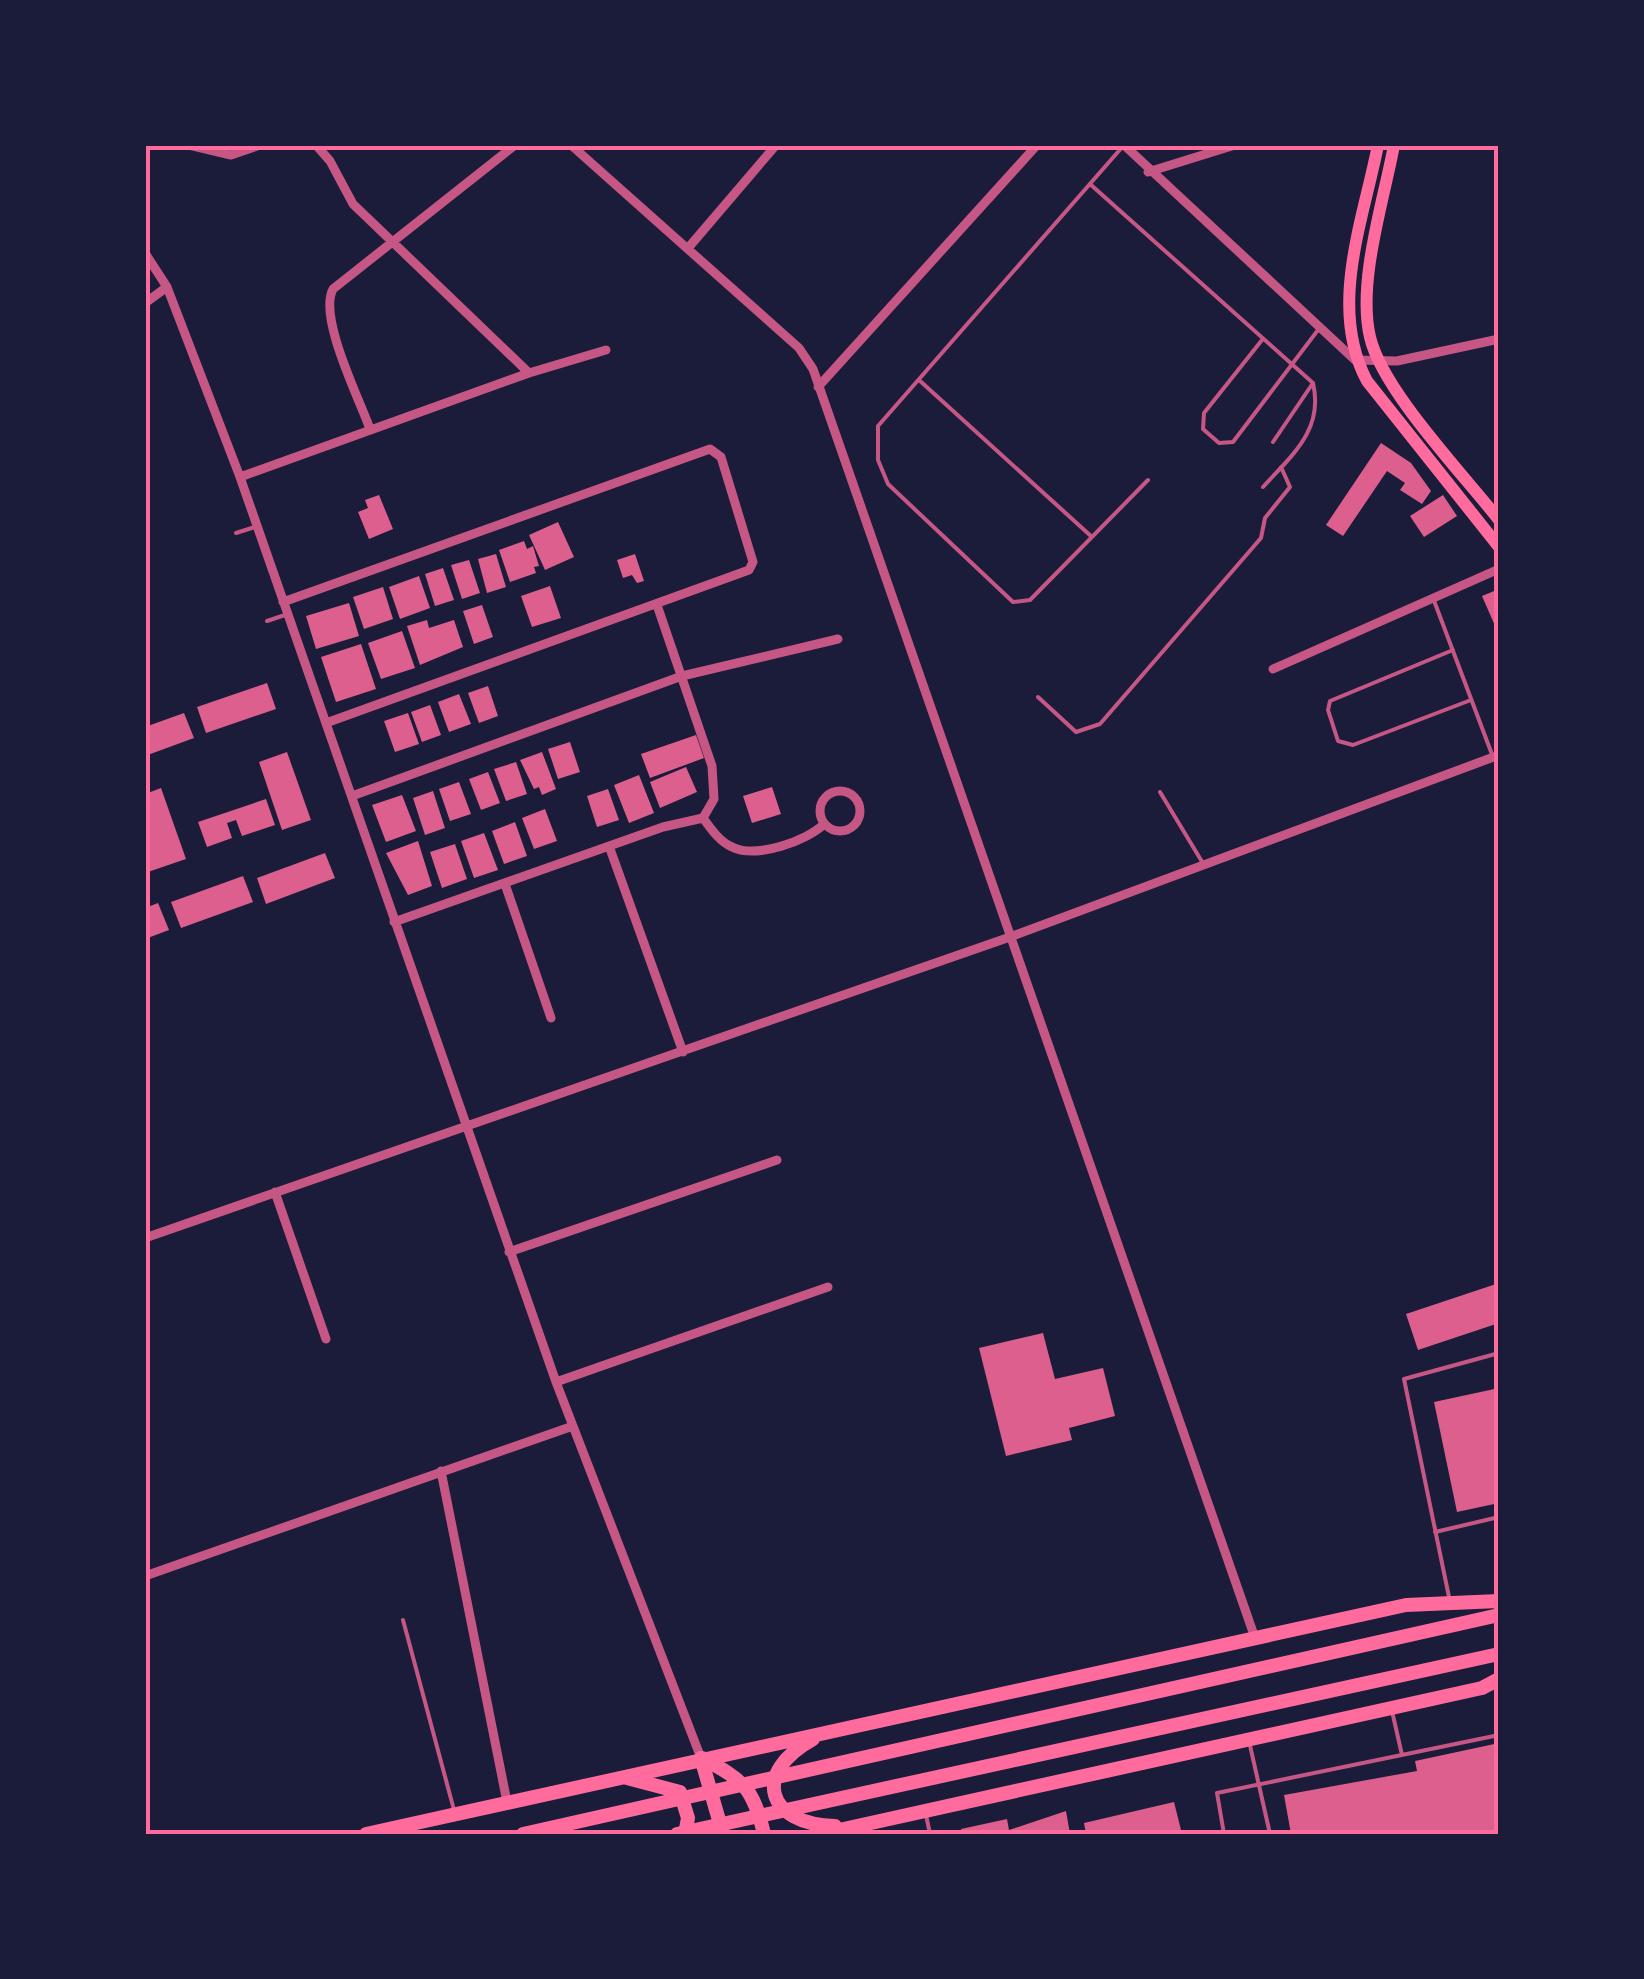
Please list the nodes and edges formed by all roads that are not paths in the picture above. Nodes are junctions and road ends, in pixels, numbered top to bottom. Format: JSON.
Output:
{"nodes":[{"id":1,"x":189,"y":145,"type":"edge"},
{"id":2,"x":260,"y":145,"type":"edge"},
{"id":3,"x":316,"y":145,"type":"edge"},
{"id":4,"x":515,"y":145,"type":"edge"},
{"id":5,"x":571,"y":145,"type":"edge"},
{"id":6,"x":776,"y":145,"type":"edge"},
{"id":7,"x":1037,"y":145,"type":"edge"},
{"id":8,"x":1124,"y":145,"type":"edge"},
{"id":9,"x":1234,"y":145,"type":"edge"},
{"id":10,"x":1378,"y":145,"type":"edge"},
{"id":11,"x":1394,"y":145,"type":"edge"},
{"id":12,"x":1148,"y":172,"type":"junction"},
{"id":13,"x":1090,"y":184,"type":"junction"},
{"id":14,"x":392,"y":244,"type":"junction"},
{"id":15,"x":689,"y":247,"type":"junction"},
{"id":16,"x":145,"y":253,"type":"edge"},
{"id":17,"x":166,"y":286,"type":"junction"},
{"id":18,"x":145,"y":303,"type":"edge"},
{"id":19,"x":1321,"y":326,"type":"junction"},
{"id":20,"x":1263,"y":339,"type":"junction"},
{"id":21,"x":1499,"y":339,"type":"edge"},
{"id":22,"x":606,"y":350,"type":"dead end"},
{"id":23,"x":1356,"y":360,"type":"junction"},
{"id":24,"x":1380,"y":362,"type":"junction"},
{"id":25,"x":1292,"y":364,"type":"junction"},
{"id":26,"x":529,"y":373,"type":"junction"},
{"id":27,"x":919,"y":380,"type":"junction"},
{"id":28,"x":1313,"y":383,"type":"junction"},
{"id":29,"x":818,"y":388,"type":"junction"},
{"id":30,"x":370,"y":429,"type":"junction"},
{"id":31,"x":1273,"y":442,"type":"dead end"},
{"id":32,"x":1281,"y":467,"type":"junction"},
{"id":33,"x":240,"y":477,"type":"junction"},
{"id":34,"x":1148,"y":480,"type":"dead end"},
{"id":35,"x":1262,"y":487,"type":"dead end"},
{"id":36,"x":1499,"y":520,"type":"edge"},
{"id":37,"x":257,"y":526,"type":"junction"},
{"id":38,"x":236,"y":534,"type":"dead end"},
{"id":39,"x":1092,"y":537,"type":"junction"},
{"id":40,"x":1499,"y":547,"type":"edge"},
{"id":41,"x":1499,"y":569,"type":"edge"},
{"id":42,"x":1433,"y":598,"type":"junction"},
{"id":43,"x":283,"y":602,"type":"junction"},
{"id":44,"x":657,"y":604,"type":"junction"},
{"id":45,"x":288,"y":614,"type":"junction"},
{"id":46,"x":267,"y":621,"type":"dead end"},
{"id":47,"x":838,"y":640,"type":"dead end"},
{"id":48,"x":1453,"y":650,"type":"junction"},
{"id":49,"x":1273,"y":668,"type":"dead end"},
{"id":50,"x":682,"y":676,"type":"junction"},
{"id":51,"x":1038,"y":697,"type":"dead end"},
{"id":52,"x":1471,"y":700,"type":"junction"},
{"id":53,"x":326,"y":723,"type":"junction"},
{"id":54,"x":1496,"y":756,"type":"edge"},
{"id":55,"x":1160,"y":792,"type":"dead end"},
{"id":56,"x":352,"y":796,"type":"junction"},
{"id":57,"x":703,"y":818,"type":"junction"},
{"id":58,"x":824,"y":824,"type":"junction"},
{"id":59,"x":609,"y":846,"type":"junction"},
{"id":60,"x":1204,"y":865,"type":"junction"},
{"id":61,"x":505,"y":884,"type":"junction"},
{"id":62,"x":394,"y":922,"type":"junction"},
{"id":63,"x":1010,"y":937,"type":"junction"},
{"id":64,"x":551,"y":1018,"type":"dead end"},
{"id":65,"x":683,"y":1052,"type":"junction"},
{"id":66,"x":464,"y":1126,"type":"junction"},
{"id":67,"x":777,"y":1160,"type":"dead end"},
{"id":68,"x":275,"y":1192,"type":"junction"},
{"id":69,"x":145,"y":1238,"type":"edge"},
{"id":70,"x":509,"y":1252,"type":"junction"},
{"id":71,"x":828,"y":1288,"type":"dead end"},
{"id":72,"x":326,"y":1339,"type":"dead end"},
{"id":73,"x":1499,"y":1353,"type":"edge"},
{"id":74,"x":556,"y":1382,"type":"junction"},
{"id":75,"x":573,"y":1426,"type":"junction"},
{"id":76,"x":441,"y":1470,"type":"junction"},
{"id":77,"x":1499,"y":1518,"type":"edge"},
{"id":78,"x":1435,"y":1532,"type":"junction"},
{"id":79,"x":145,"y":1576,"type":"edge"},
{"id":80,"x":1499,"y":1601,"type":"edge"},
{"id":81,"x":1450,"y":1602,"type":"junction"},
{"id":82,"x":1494,"y":1616,"type":"edge"},
{"id":83,"x":403,"y":1620,"type":"dead end"},
{"id":84,"x":1256,"y":1638,"type":"junction"},
{"id":85,"x":1499,"y":1654,"type":"edge"},
{"id":86,"x":1499,"y":1679,"type":"edge"},
{"id":87,"x":1391,"y":1708,"type":"junction"},
{"id":88,"x":827,"y":1731,"type":"junction"},
{"id":89,"x":1499,"y":1735,"type":"edge"},
{"id":90,"x":1248,"y":1739,"type":"junction"},
{"id":91,"x":1402,"y":1755,"type":"junction"},
{"id":92,"x":701,"y":1758,"type":"junction"},
{"id":93,"x":618,"y":1776,"type":"junction"},
{"id":94,"x":1260,"y":1786,"type":"junction"},
{"id":95,"x":507,"y":1802,"type":"junction"},
{"id":96,"x":925,"y":1811,"type":"junction"},
{"id":97,"x":456,"y":1815,"type":"junction"},
{"id":98,"x":855,"y":1826,"type":"junction"},
{"id":99,"x":366,"y":1834,"type":"edge"},
{"id":100,"x":523,"y":1834,"type":"edge"},
{"id":101,"x":677,"y":1834,"type":"edge"},
{"id":102,"x":685,"y":1834,"type":"edge"},
{"id":103,"x":723,"y":1834,"type":"edge"},
{"id":104,"x":764,"y":1834,"type":"edge"},
{"id":105,"x":821,"y":1834,"type":"edge"},
{"id":106,"x":930,"y":1834,"type":"edge"},
{"id":107,"x":1224,"y":1834,"type":"edge"},
{"id":108,"x":1270,"y":1834,"type":"edge"}],
"edges":[{"from":1,"to":2,"type":"street"},
{"from":3,"to":14,"type":"street"},
{"from":4,"to":14,"type":"street"},
{"from":5,"to":15,"type":"street"},
{"from":6,"to":15,"type":"street"},
{"from":7,"to":29,"type":"street"},
{"from":8,"to":12,"type":"street"},
{"from":8,"to":13,"type":"lane"},
{"from":9,"to":12,"type":"street"},
{"from":10,"to":23,"type":"main road"},
{"from":11,"to":24,"type":"main road"},
{"from":12,"to":19,"type":"street"},
{"from":13,"to":20,"type":"lane"},
{"from":13,"to":27,"type":"lane"},
{"from":14,"to":26,"type":"street"},
{"from":14,"to":30,"type":"street"},
{"from":15,"to":29,"type":"street"},
{"from":16,"to":17,"type":"street"},
{"from":17,"to":18,"type":"street"},
{"from":17,"to":33,"type":"street"},
{"from":19,"to":23,"type":"street"},
{"from":19,"to":25,"type":"lane"},
{"from":20,"to":25,"type":"lane"},
{"from":20,"to":25,"type":"lane"},
{"from":21,"to":24,"type":"street"},
{"from":22,"to":26,"type":"street"},
{"from":23,"to":24,"type":"street"},
{"from":23,"to":40,"type":"main road"},
{"from":24,"to":36,"type":"main road"},
{"from":25,"to":28,"type":"lane"},
{"from":26,"to":30,"type":"street"},
{"from":27,"to":39,"type":"lane"},
{"from":27,"to":39,"type":"lane"},
{"from":28,"to":31,"type":"lane"},
{"from":28,"to":32,"type":"lane"},
{"from":29,"to":63,"type":"street"},
{"from":30,"to":33,"type":"street"},
{"from":32,"to":35,"type":"lane"},
{"from":32,"to":51,"type":"lane"},
{"from":33,"to":37,"type":"street"},
{"from":34,"to":39,"type":"lane"},
{"from":37,"to":38,"type":"lane"},
{"from":37,"to":43,"type":"street"},
{"from":41,"to":42,"type":"street"},
{"from":42,"to":48,"type":"lane"},
{"from":42,"to":49,"type":"street"},
{"from":43,"to":44,"type":"street"},
{"from":43,"to":45,"type":"street"},
{"from":44,"to":50,"type":"street"},
{"from":44,"to":53,"type":"street"},
{"from":45,"to":46,"type":"lane"},
{"from":45,"to":53,"type":"street"},
{"from":47,"to":50,"type":"street"},
{"from":48,"to":52,"type":"lane"},
{"from":48,"to":52,"type":"lane"},
{"from":50,"to":56,"type":"street"},
{"from":50,"to":57,"type":"street"},
{"from":52,"to":54,"type":"lane"},
{"from":53,"to":56,"type":"street"},
{"from":54,"to":60,"type":"street"},
{"from":55,"to":60,"type":"lane"},
{"from":56,"to":62,"type":"street"},
{"from":57,"to":58,"type":"street"},
{"from":57,"to":59,"type":"street"},
{"from":58,"to":58,"type":"street"},
{"from":59,"to":61,"type":"street"},
{"from":59,"to":65,"type":"street"},
{"from":60,"to":63,"type":"street"},
{"from":61,"to":62,"type":"street"},
{"from":61,"to":64,"type":"street"},
{"from":62,"to":66,"type":"street"},
{"from":63,"to":65,"type":"street"},
{"from":63,"to":84,"type":"street"},
{"from":65,"to":66,"type":"street"},
{"from":66,"to":68,"type":"street"},
{"from":66,"to":70,"type":"street"},
{"from":67,"to":70,"type":"street"},
{"from":68,"to":69,"type":"street"},
{"from":68,"to":72,"type":"street"},
{"from":70,"to":74,"type":"street"},
{"from":71,"to":74,"type":"street"},
{"from":73,"to":78,"type":"lane"},
{"from":74,"to":75,"type":"street"},
{"from":75,"to":76,"type":"street"},
{"from":75,"to":92,"type":"street"},
{"from":76,"to":79,"type":"street"},
{"from":76,"to":95,"type":"street"},
{"from":77,"to":78,"type":"lane"},
{"from":78,"to":81,"type":"lane"},
{"from":80,"to":81,"type":"main road"},
{"from":81,"to":84,"type":"main road"},
{"from":82,"to":100,"type":"main road"},
{"from":83,"to":97,"type":"lane"},
{"from":84,"to":88,"type":"main road"},
{"from":85,"to":101,"type":"main road"},
{"from":86,"to":87,"type":"main road"},
{"from":87,"to":90,"type":"main road"},
{"from":87,"to":91,"type":"lane"},
{"from":88,"to":92,"type":"main road"},
{"from":88,"to":98,"type":"main road"},
{"from":89,"to":91,"type":"lane"},
{"from":90,"to":94,"type":"lane"},
{"from":90,"to":96,"type":"main road"},
{"from":91,"to":94,"type":"lane"},
{"from":92,"to":93,"type":"main road"},
{"from":92,"to":103,"type":"main road"},
{"from":92,"to":104,"type":"main road"},
{"from":93,"to":95,"type":"main road"},
{"from":93,"to":102,"type":"main road"},
{"from":94,"to":107,"type":"lane"},
{"from":94,"to":108,"type":"lane"},
{"from":95,"to":97,"type":"main road"},
{"from":96,"to":98,"type":"main road"},
{"from":96,"to":106,"type":"lane"},
{"from":97,"to":99,"type":"main road"},
{"from":98,"to":105,"type":"main road"}]}
